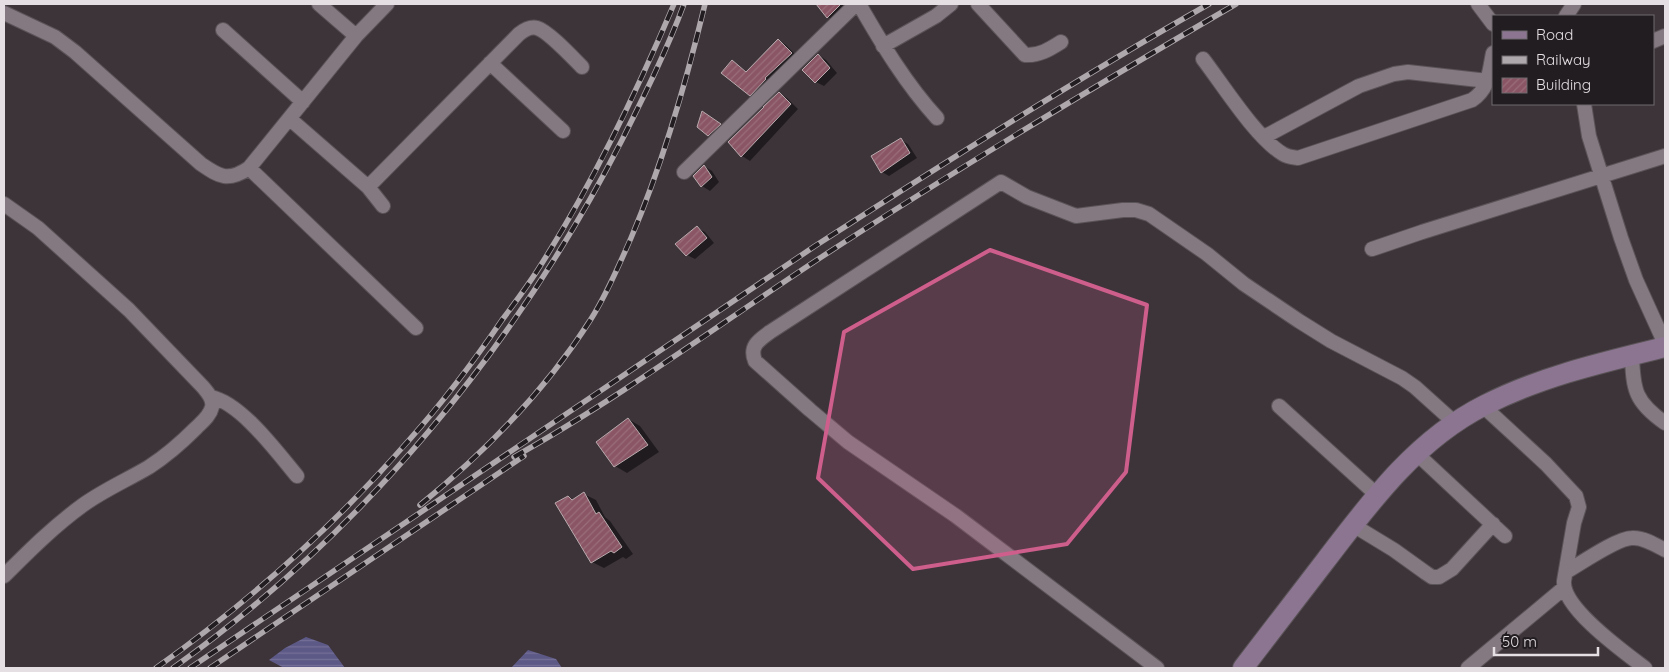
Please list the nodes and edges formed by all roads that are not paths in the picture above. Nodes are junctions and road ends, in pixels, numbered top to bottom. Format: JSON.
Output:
{"nodes":[{"id":1,"x":319,"y":4,"type":"edge"},
{"id":2,"x":387,"y":4,"type":"edge"},
{"id":3,"x":858,"y":4,"type":"edge"},
{"id":4,"x":952,"y":4,"type":"edge"},
{"id":5,"x":978,"y":4,"type":"edge"},
{"id":6,"x":1478,"y":4,"type":"edge"},
{"id":7,"x":1574,"y":4,"type":"edge"},
{"id":8,"x":4,"y":13,"type":"edge"},
{"id":9,"x":1567,"y":15,"type":"edge"},
{"id":10,"x":1492,"y":23,"type":"edge"},
{"id":11,"x":223,"y":30,"type":"dead end"},
{"id":12,"x":356,"y":36,"type":"junction"},
{"id":13,"x":1062,"y":42,"type":"dead end"},
{"id":14,"x":883,"y":46,"type":"junction"},
{"id":15,"x":1492,"y":58,"type":"edge"},
{"id":16,"x":1203,"y":59,"type":"dead end"},
{"id":17,"x":490,"y":63,"type":"junction"},
{"id":18,"x":582,"y":67,"type":"dead end"},
{"id":19,"x":1488,"y":80,"type":"junction"},
{"id":20,"x":303,"y":102,"type":"junction"},
{"id":21,"x":1584,"y":105,"type":"edge"},
{"id":22,"x":937,"y":118,"type":"dead end"},
{"id":23,"x":290,"y":119,"type":"junction"},
{"id":24,"x":563,"y":131,"type":"dead end"},
{"id":25,"x":1264,"y":137,"type":"junction"},
{"id":26,"x":1665,"y":156,"type":"edge"},
{"id":27,"x":249,"y":168,"type":"junction"},
{"id":28,"x":684,"y":172,"type":"dead end"},
{"id":29,"x":1602,"y":176,"type":"junction"},
{"id":30,"x":368,"y":187,"type":"junction"},
{"id":31,"x":4,"y":204,"type":"edge"},
{"id":32,"x":383,"y":206,"type":"dead end"},
{"id":33,"x":1372,"y":249,"type":"dead end"},
{"id":34,"x":416,"y":328,"type":"dead end"},
{"id":35,"x":1665,"y":345,"type":"edge"},
{"id":36,"x":1632,"y":355,"type":"junction"},
{"id":37,"x":211,"y":397,"type":"junction"},
{"id":38,"x":1279,"y":406,"type":"dead end"},
{"id":39,"x":1483,"y":406,"type":"junction"},
{"id":40,"x":1455,"y":423,"type":"junction"},
{"id":41,"x":1665,"y":423,"type":"edge"},
{"id":42,"x":1416,"y":453,"type":"junction"},
{"id":43,"x":297,"y":476,"type":"dead end"},
{"id":44,"x":1377,"y":495,"type":"junction"},
{"id":45,"x":1493,"y":524,"type":"junction"},
{"id":46,"x":1352,"y":525,"type":"junction"},
{"id":47,"x":1505,"y":536,"type":"dead end"},
{"id":48,"x":1665,"y":550,"type":"edge"},
{"id":49,"x":1566,"y":572,"type":"junction"},
{"id":50,"x":4,"y":576,"type":"edge"},
{"id":51,"x":1564,"y":588,"type":"junction"},
{"id":52,"x":1157,"y":668,"type":"edge"},
{"id":53,"x":1243,"y":668,"type":"edge"},
{"id":54,"x":1468,"y":668,"type":"edge"},
{"id":55,"x":1645,"y":668,"type":"edge"}],
"edges":[{"from":1,"to":12,"type":"street"},
{"from":2,"to":12,"type":"street"},
{"from":3,"to":14,"type":"street"},
{"from":3,"to":28,"type":"street"},
{"from":4,"to":14,"type":"street"},
{"from":5,"to":13,"type":"street"},
{"from":6,"to":10,"type":"street"},
{"from":7,"to":9,"type":"street"},
{"from":8,"to":27,"type":"street"},
{"from":11,"to":20,"type":"street"},
{"from":12,"to":20,"type":"street"},
{"from":14,"to":22,"type":"street"},
{"from":15,"to":19,"type":"street"},
{"from":16,"to":25,"type":"street"},
{"from":17,"to":18,"type":"street"},
{"from":17,"to":24,"type":"street"},
{"from":17,"to":30,"type":"street"},
{"from":19,"to":25,"type":"street"},
{"from":19,"to":25,"type":"street"},
{"from":20,"to":23,"type":"street"},
{"from":21,"to":29,"type":"street"},
{"from":23,"to":27,"type":"street"},
{"from":23,"to":30,"type":"street"},
{"from":26,"to":29,"type":"street"},
{"from":27,"to":34,"type":"street"},
{"from":29,"to":33,"type":"street"},
{"from":29,"to":35,"type":"street"},
{"from":30,"to":32,"type":"street"},
{"from":31,"to":37,"type":"street"},
{"from":35,"to":36,"type":"main road"},
{"from":36,"to":39,"type":"main road"},
{"from":36,"to":41,"type":"street"},
{"from":37,"to":43,"type":"street"},
{"from":37,"to":50,"type":"street"},
{"from":38,"to":44,"type":"street"},
{"from":39,"to":40,"type":"main road"},
{"from":39,"to":49,"type":"street"},
{"from":40,"to":42,"type":"main road"},
{"from":40,"to":52,"type":"street"},
{"from":42,"to":44,"type":"main road"},
{"from":42,"to":45,"type":"street"},
{"from":44,"to":46,"type":"main road"},
{"from":45,"to":46,"type":"street"},
{"from":45,"to":47,"type":"street"},
{"from":46,"to":53,"type":"main road"},
{"from":48,"to":49,"type":"street"},
{"from":49,"to":51,"type":"street"},
{"from":51,"to":54,"type":"street"},
{"from":51,"to":55,"type":"street"}]}
